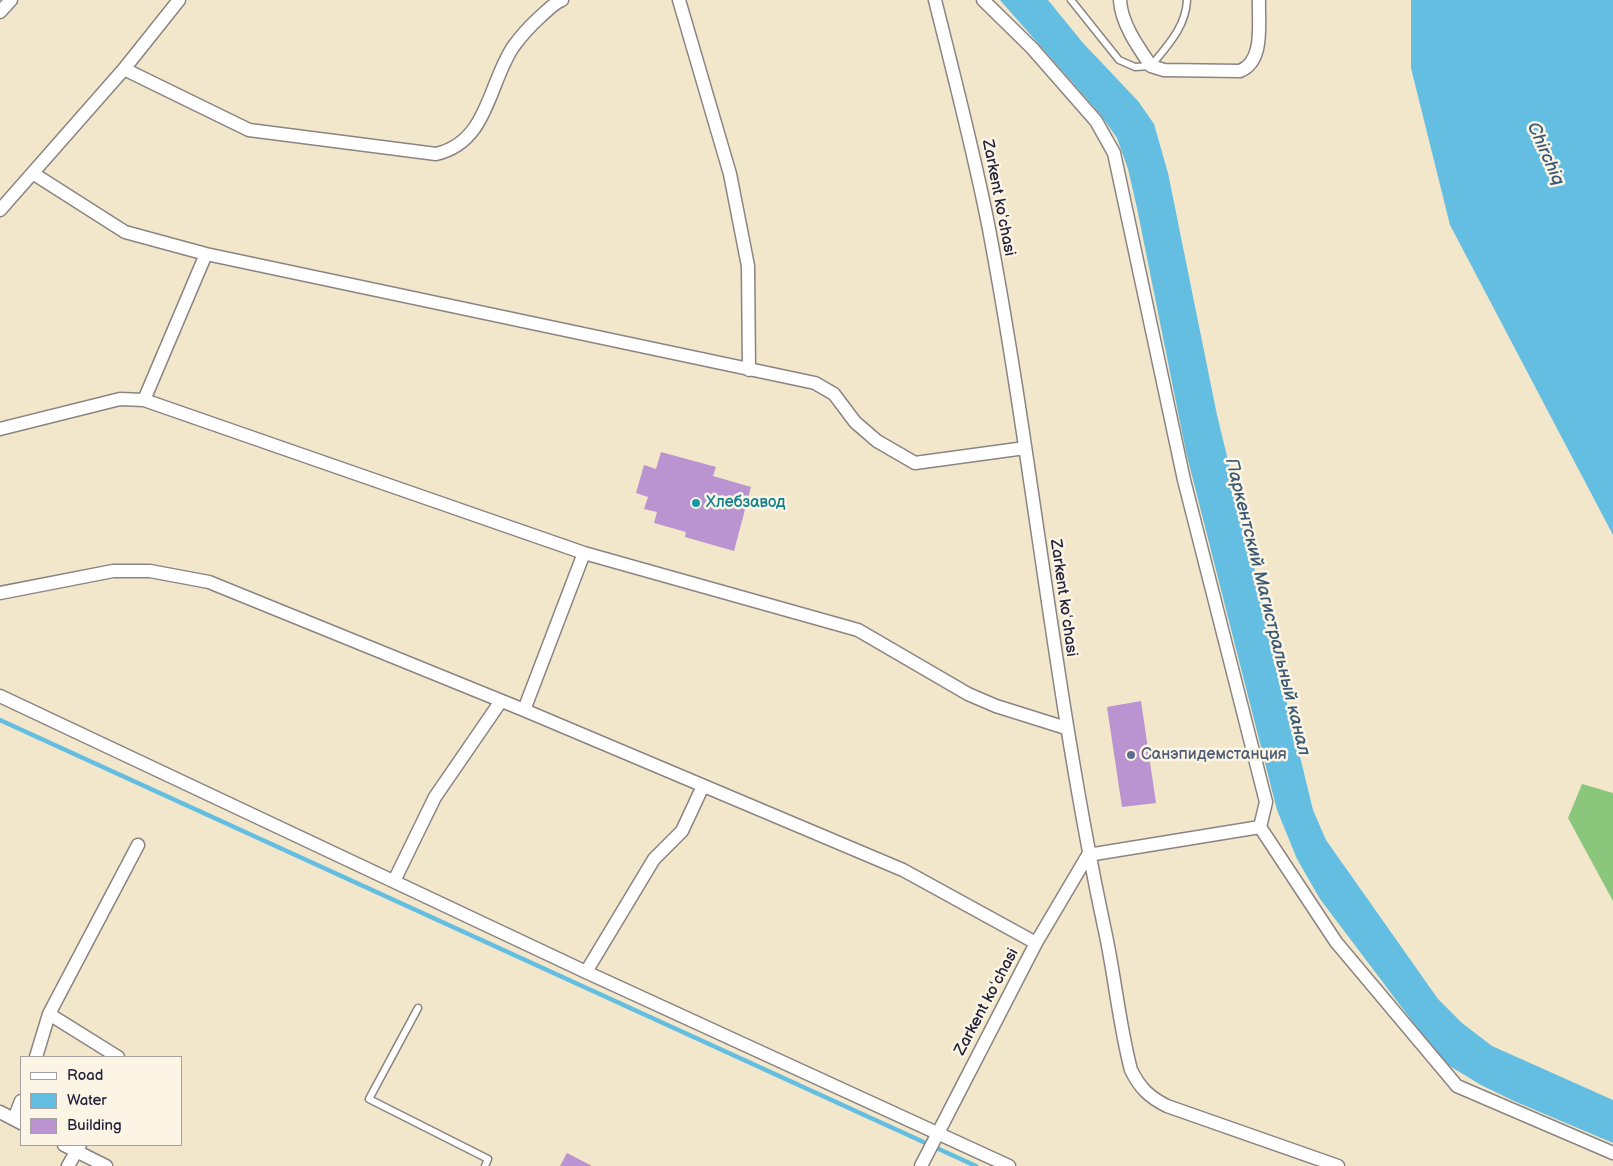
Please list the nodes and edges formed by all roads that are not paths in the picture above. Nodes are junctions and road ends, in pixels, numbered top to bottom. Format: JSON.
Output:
{"nodes":[{"id":1,"x":11,"y":0,"type":"edge"},
{"id":2,"x":179,"y":0,"type":"edge"},
{"id":3,"x":562,"y":0,"type":"edge"},
{"id":4,"x":679,"y":0,"type":"edge"},
{"id":5,"x":935,"y":0,"type":"edge"},
{"id":6,"x":983,"y":0,"type":"edge"},
{"id":7,"x":1072,"y":0,"type":"edge"},
{"id":8,"x":1120,"y":0,"type":"edge"},
{"id":9,"x":1188,"y":0,"type":"edge"},
{"id":10,"x":1259,"y":0,"type":"edge"},
{"id":11,"x":0,"y":12,"type":"edge"},
{"id":12,"x":1151,"y":66,"type":"junction"},
{"id":13,"x":124,"y":69,"type":"junction"},
{"id":14,"x":34,"y":174,"type":"junction"},
{"id":15,"x":0,"y":210,"type":"edge"},
{"id":16,"x":206,"y":254,"type":"junction"},
{"id":17,"x":749,"y":370,"type":"junction"},
{"id":18,"x":144,"y":400,"type":"junction"},
{"id":19,"x":0,"y":429,"type":"edge"},
{"id":20,"x":1025,"y":448,"type":"junction"},
{"id":21,"x":584,"y":553,"type":"junction"},
{"id":22,"x":0,"y":593,"type":"edge"},
{"id":23,"x":0,"y":696,"type":"edge"},
{"id":24,"x":501,"y":701,"type":"junction"},
{"id":25,"x":524,"y":710,"type":"junction"},
{"id":26,"x":1066,"y":728,"type":"junction"},
{"id":27,"x":702,"y":786,"type":"junction"},
{"id":28,"x":1260,"y":827,"type":"junction"},
{"id":29,"x":138,"y":845,"type":"dead end"},
{"id":30,"x":1088,"y":855,"type":"junction"},
{"id":31,"x":394,"y":881,"type":"junction"},
{"id":32,"x":1036,"y":943,"type":"junction"},
{"id":33,"x":586,"y":972,"type":"junction"},
{"id":34,"x":418,"y":1008,"type":"dead end"},
{"id":35,"x":49,"y":1014,"type":"junction"},
{"id":36,"x":36,"y":1056,"type":"edge"},
{"id":37,"x":116,"y":1056,"type":"edge"},
{"id":38,"x":20,"y":1108,"type":"edge"},
{"id":39,"x":0,"y":1112,"type":"edge"},
{"id":40,"x":18,"y":1121,"type":"edge"},
{"id":41,"x":933,"y":1141,"type":"junction"},
{"id":42,"x":78,"y":1148,"type":"edge"},
{"id":43,"x":1613,"y":1153,"type":"edge"},
{"id":44,"x":68,"y":1166,"type":"edge"},
{"id":45,"x":106,"y":1166,"type":"edge"},
{"id":46,"x":485,"y":1166,"type":"edge"},
{"id":47,"x":921,"y":1166,"type":"edge"},
{"id":48,"x":1010,"y":1166,"type":"edge"},
{"id":49,"x":1338,"y":1166,"type":"edge"}],
"edges":[{"from":1,"to":11,"type":"street"},
{"from":2,"to":13,"type":"street"},
{"from":3,"to":13,"type":"street"},
{"from":4,"to":17,"type":"street"},
{"from":5,"to":20,"type":"street","name":"Zarkent koʻchasi"},
{"from":6,"to":28,"type":"street"},
{"from":7,"to":12,"type":"lane"},
{"from":8,"to":12,"type":"street"},
{"from":9,"to":12,"type":"lane"},
{"from":10,"to":12,"type":"street"},
{"from":13,"to":14,"type":"street"},
{"from":14,"to":15,"type":"street"},
{"from":14,"to":16,"type":"street"},
{"from":16,"to":17,"type":"street"},
{"from":16,"to":18,"type":"street"},
{"from":17,"to":20,"type":"street"},
{"from":18,"to":19,"type":"street"},
{"from":18,"to":21,"type":"street"},
{"from":20,"to":26,"type":"street","name":"Zarkent koʻchasi"},
{"from":21,"to":25,"type":"street"},
{"from":21,"to":26,"type":"street"},
{"from":22,"to":24,"type":"street"},
{"from":23,"to":31,"type":"street"},
{"from":24,"to":25,"type":"street"},
{"from":24,"to":31,"type":"street"},
{"from":25,"to":27,"type":"street"},
{"from":26,"to":30,"type":"street","name":"Zarkent koʻchasi"},
{"from":27,"to":32,"type":"street"},
{"from":27,"to":33,"type":"street"},
{"from":28,"to":30,"type":"street"},
{"from":28,"to":43,"type":"street"},
{"from":29,"to":35,"type":"street"},
{"from":30,"to":32,"type":"street","name":"Zarkent koʻchasi"},
{"from":30,"to":49,"type":"street"},
{"from":31,"to":33,"type":"street"},
{"from":32,"to":41,"type":"street","name":"Zarkent koʻchasi"},
{"from":33,"to":41,"type":"street"},
{"from":34,"to":46,"type":"lane"},
{"from":35,"to":36,"type":"street"},
{"from":35,"to":37,"type":"street"},
{"from":38,"to":40,"type":"street"},
{"from":39,"to":40,"type":"street"},
{"from":41,"to":47,"type":"street","name":"Zarkent koʻchasi"},
{"from":41,"to":48,"type":"street"},
{"from":42,"to":44,"type":"street"},
{"from":42,"to":45,"type":"street"}]}
